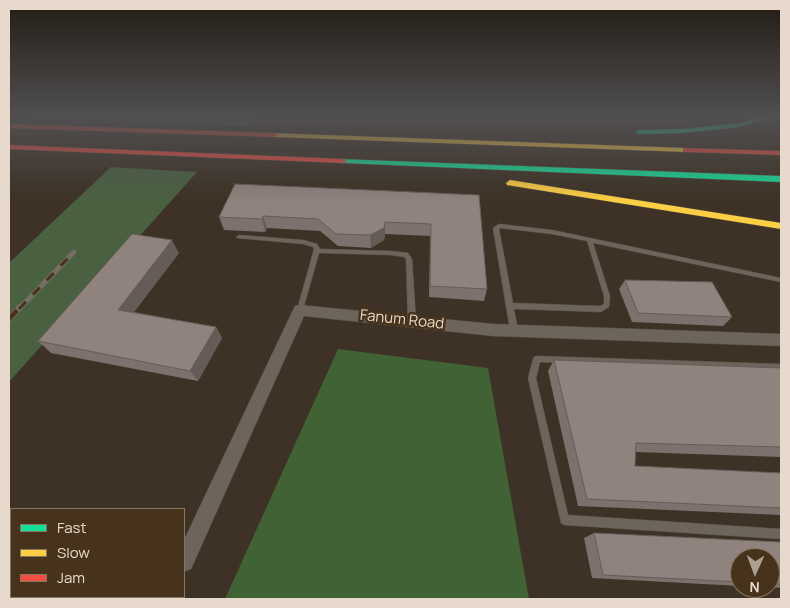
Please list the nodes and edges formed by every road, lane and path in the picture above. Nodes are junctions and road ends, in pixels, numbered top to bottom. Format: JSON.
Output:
{"nodes":[{"id":1,"x":538,"y":144,"type":"edge"},
{"id":2,"x":9,"y":147,"type":"edge"},
{"id":3,"x":781,"y":153,"type":"edge"},
{"id":4,"x":206,"y":154,"type":"junction"},
{"id":5,"x":435,"y":176,"type":"dead end"},
{"id":6,"x":781,"y":178,"type":"edge"},
{"id":7,"x":501,"y":182,"type":"dead end"},
{"id":8,"x":781,"y":226,"type":"edge"},
{"id":9,"x":239,"y":237,"type":"dead end"},
{"id":10,"x":590,"y":242,"type":"junction"},
{"id":11,"x":318,"y":251,"type":"junction"},
{"id":12,"x":781,"y":280,"type":"edge"},
{"id":13,"x":509,"y":306,"type":"junction"},
{"id":14,"x":300,"y":310,"type":"junction"},
{"id":15,"x":412,"y":321,"type":"junction"},
{"id":16,"x":514,"y":330,"type":"junction"},
{"id":17,"x":781,"y":340,"type":"edge"},
{"id":18,"x":781,"y":367,"type":"edge"},
{"id":19,"x":781,"y":534,"type":"edge"},
{"id":20,"x":185,"y":560,"type":"edge"}],
"edges":[{"from":1,"to":3,"type":"highway"},
{"from":2,"to":4,"type":"highway"},
{"from":4,"to":5,"type":"highway"},
{"from":4,"to":6,"type":"highway"},
{"from":7,"to":8,"type":"highway"},
{"from":9,"to":11,"type":"lane"},
{"from":10,"to":12,"type":"lane"},
{"from":10,"to":13,"type":"lane"},
{"from":10,"to":13,"type":"lane"},
{"from":11,"to":14,"type":"lane"},
{"from":11,"to":15,"type":"lane"},
{"from":13,"to":16,"type":"lane"},
{"from":14,"to":15,"type":"street","name":"Fanum Road"},
{"from":14,"to":20,"type":"street"},
{"from":15,"to":16,"type":"street","name":"Fanum Road"},
{"from":16,"to":17,"type":"street","name":"Fanum Road"},
{"from":18,"to":19,"type":"lane"}]}
